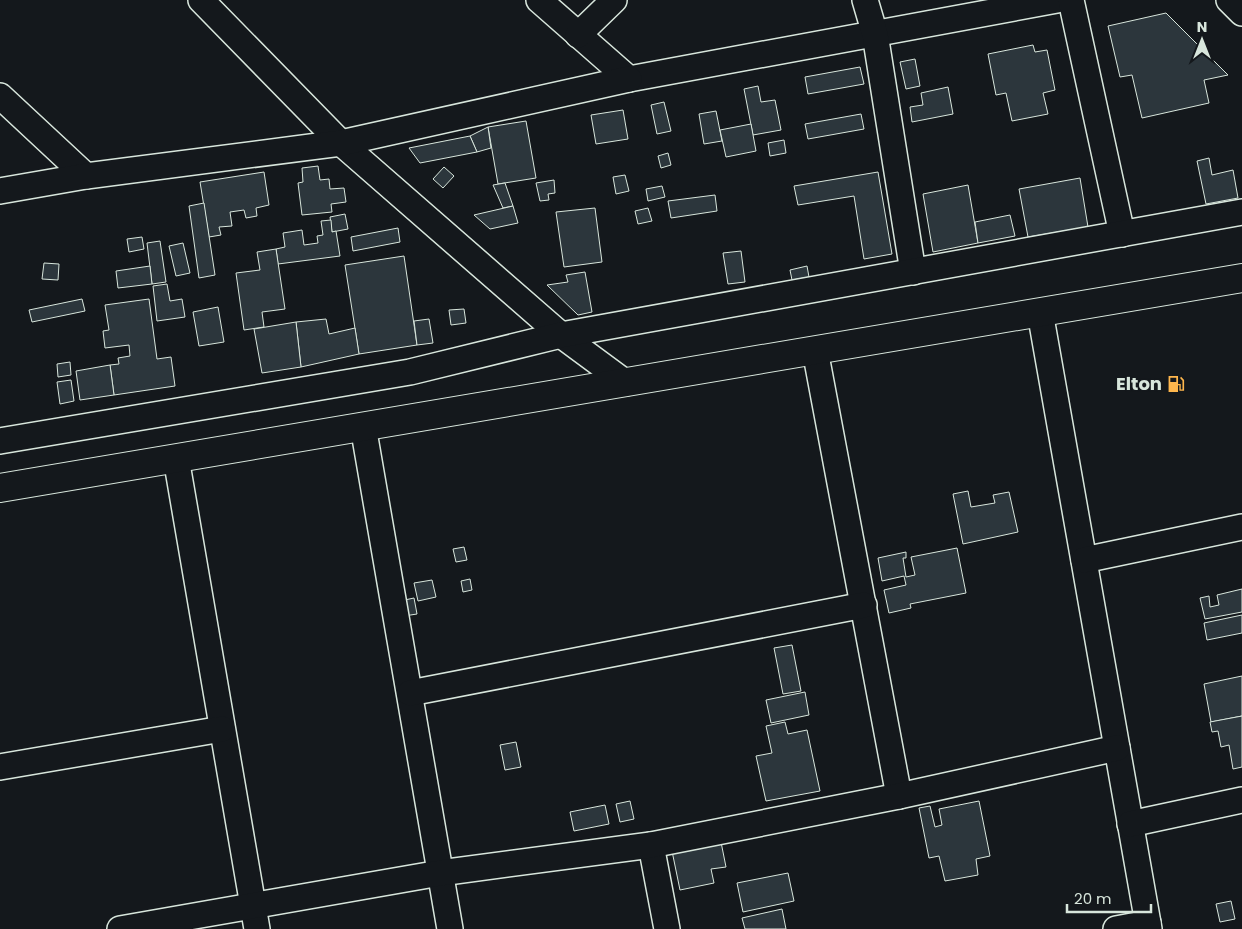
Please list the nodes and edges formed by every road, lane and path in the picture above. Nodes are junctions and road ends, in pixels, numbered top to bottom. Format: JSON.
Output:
{"nodes":[{"id":1,"x":201,"y":0,"type":"edge"},
{"id":2,"x":539,"y":0,"type":"edge"},
{"id":3,"x":614,"y":0,"type":"edge"},
{"id":4,"x":865,"y":0,"type":"edge"},
{"id":5,"x":965,"y":0,"type":"edge"},
{"id":6,"x":1057,"y":0,"type":"edge"},
{"id":7,"x":1071,"y":0,"type":"edge"},
{"id":8,"x":1229,"y":0,"type":"edge"},
{"id":9,"x":1242,"y":13,"type":"edge"},
{"id":10,"x":945,"y":21,"type":"junction"},
{"id":11,"x":875,"y":34,"type":"junction"},
{"id":12,"x":578,"y":35,"type":"junction"},
{"id":13,"x":629,"y":79,"type":"junction"},
{"id":14,"x":0,"y":96,"type":"edge"},
{"id":15,"x":341,"y":143,"type":"junction"},
{"id":16,"x":86,"y":176,"type":"junction"},
{"id":17,"x":0,"y":191,"type":"edge"},
{"id":18,"x":1242,"y":212,"type":"edge"},
{"id":19,"x":1122,"y":234,"type":"junction"},
{"id":20,"x":913,"y":272,"type":"junction"},
{"id":21,"x":1242,"y":278,"type":"edge"},
{"id":22,"x":1040,"y":312,"type":"junction"},
{"id":23,"x":561,"y":336,"type":"junction"},
{"id":24,"x":815,"y":350,"type":"junction"},
{"id":25,"x":626,"y":383,"type":"junction"},
{"id":26,"x":362,"y":426,"type":"junction"},
{"id":27,"x":0,"y":441,"type":"edge"},
{"id":28,"x":176,"y":458,"type":"junction"},
{"id":29,"x":0,"y":488,"type":"edge"},
{"id":30,"x":1242,"y":527,"type":"edge"},
{"id":31,"x":1084,"y":560,"type":"junction"},
{"id":32,"x":864,"y":605,"type":"junction"},
{"id":33,"x":410,"y":693,"type":"junction"},
{"id":34,"x":222,"y":728,"type":"junction"},
{"id":35,"x":1117,"y":748,"type":"junction"},
{"id":36,"x":0,"y":768,"type":"edge"},
{"id":37,"x":899,"y":796,"type":"junction"},
{"id":38,"x":1242,"y":800,"type":"edge"},
{"id":39,"x":1130,"y":824,"type":"junction"},
{"id":40,"x":651,"y":845,"type":"junction"},
{"id":41,"x":440,"y":873,"type":"junction"},
{"id":42,"x":253,"y":904,"type":"junction"},
{"id":43,"x":1148,"y":926,"type":"edge"},
{"id":44,"x":120,"y":929,"type":"edge"},
{"id":45,"x":257,"y":929,"type":"edge"},
{"id":46,"x":450,"y":929,"type":"edge"},
{"id":47,"x":667,"y":929,"type":"edge"},
{"id":48,"x":1116,"y":929,"type":"edge"}],
"edges":[{"from":1,"to":15,"type":"street"},
{"from":2,"to":12,"type":"street"},
{"from":3,"to":12,"type":"street"},
{"from":4,"to":11,"type":"street"},
{"from":5,"to":10,"type":"street"},
{"from":6,"to":10,"type":"street"},
{"from":7,"to":19,"type":"street"},
{"from":8,"to":9,"type":"street"},
{"from":10,"to":11,"type":"street"},
{"from":11,"to":13,"type":"street"},
{"from":11,"to":20,"type":"street"},
{"from":12,"to":13,"type":"street"},
{"from":13,"to":15,"type":"street"},
{"from":14,"to":16,"type":"street"},
{"from":15,"to":16,"type":"street"},
{"from":15,"to":23,"type":"street"},
{"from":16,"to":17,"type":"street"},
{"from":18,"to":19,"type":"street"},
{"from":19,"to":20,"type":"street"},
{"from":20,"to":23,"type":"street"},
{"from":21,"to":22,"type":"highway"},
{"from":22,"to":24,"type":"highway"},
{"from":22,"to":31,"type":"street"},
{"from":23,"to":25,"type":"street"},
{"from":23,"to":27,"type":"street"},
{"from":24,"to":25,"type":"highway"},
{"from":24,"to":32,"type":"street"},
{"from":25,"to":26,"type":"highway"},
{"from":26,"to":28,"type":"highway"},
{"from":26,"to":33,"type":"street"},
{"from":28,"to":29,"type":"highway"},
{"from":28,"to":34,"type":"street"},
{"from":30,"to":31,"type":"street"},
{"from":31,"to":35,"type":"street"},
{"from":32,"to":33,"type":"street"},
{"from":32,"to":37,"type":"street"},
{"from":33,"to":41,"type":"street"},
{"from":34,"to":36,"type":"street"},
{"from":34,"to":42,"type":"street"},
{"from":35,"to":37,"type":"street"},
{"from":35,"to":39,"type":"street"},
{"from":37,"to":40,"type":"street"},
{"from":38,"to":39,"type":"street"},
{"from":39,"to":43,"type":"street"},
{"from":40,"to":41,"type":"street"},
{"from":40,"to":47,"type":"street"},
{"from":41,"to":42,"type":"street"},
{"from":41,"to":46,"type":"street"},
{"from":42,"to":44,"type":"street"},
{"from":42,"to":45,"type":"street"},
{"from":43,"to":48,"type":"street"}]}
